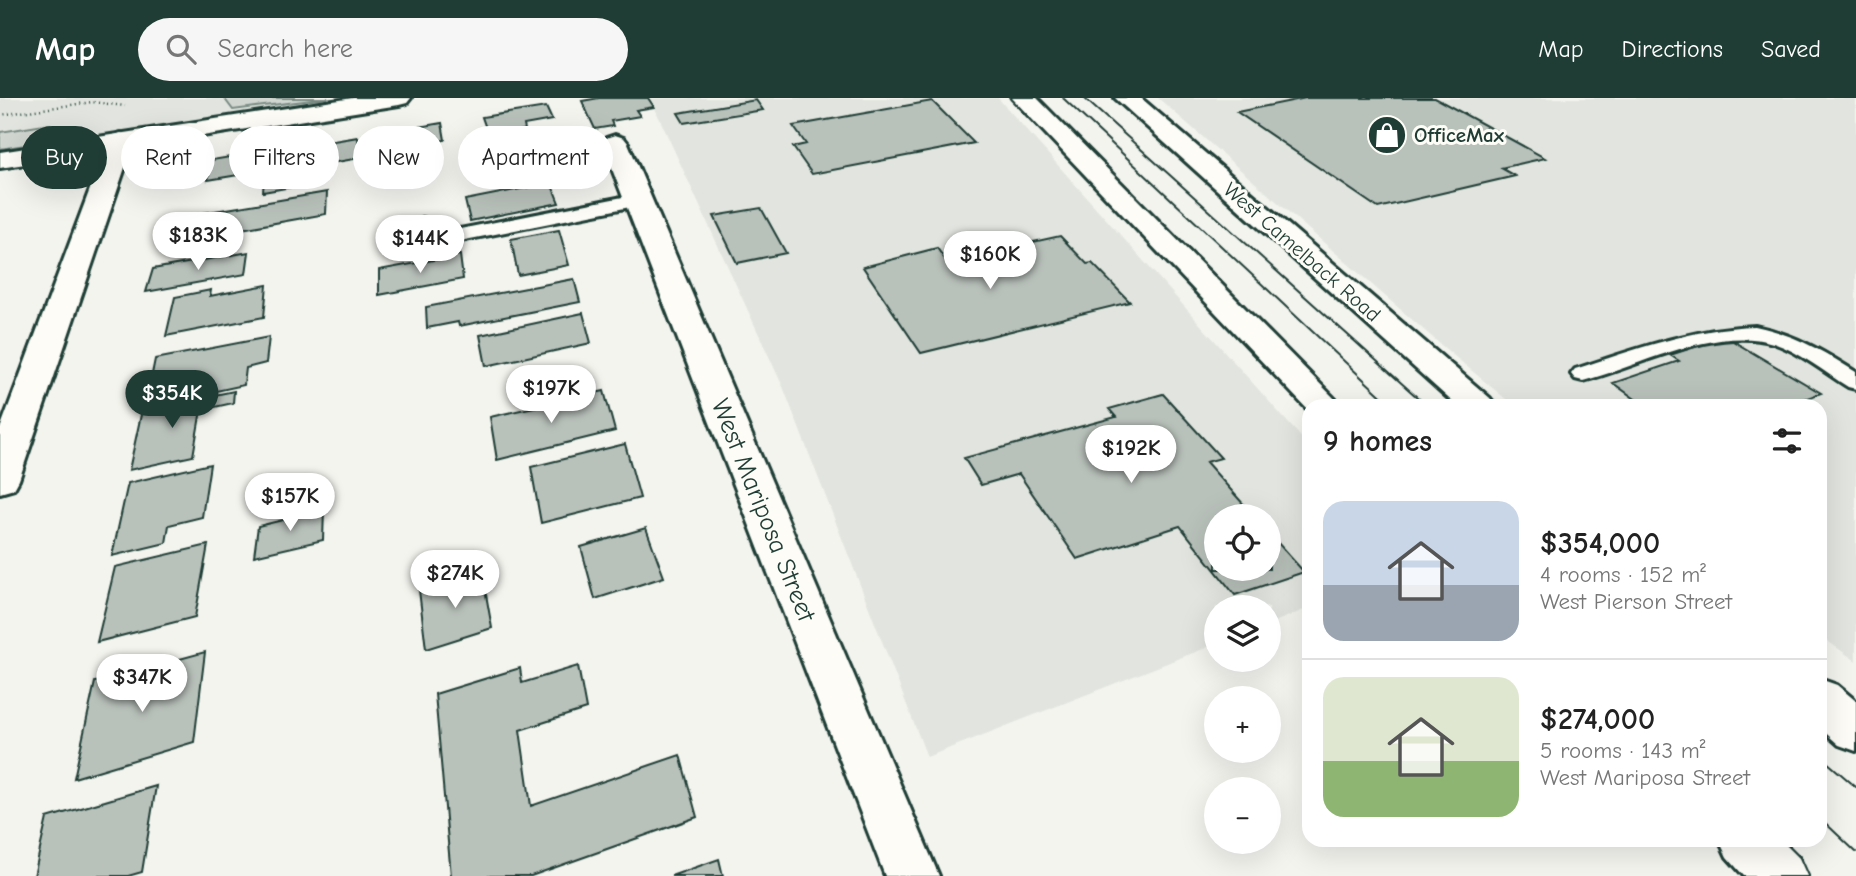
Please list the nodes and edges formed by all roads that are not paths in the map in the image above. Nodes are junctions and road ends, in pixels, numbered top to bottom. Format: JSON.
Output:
{"nodes":[{"id":1,"x":399,"y":98,"type":"edge"},
{"id":2,"x":1024,"y":98,"type":"edge"},
{"id":3,"x":1127,"y":98,"type":"edge"},
{"id":4,"x":135,"y":126,"type":"edge"},
{"id":5,"x":121,"y":128,"type":"edge"},
{"id":6,"x":121,"y":141,"type":"edge"},
{"id":7,"x":615,"y":143,"type":"dead end"},
{"id":8,"x":0,"y":160,"type":"edge"},
{"id":9,"x":638,"y":200,"type":"junction"},
{"id":10,"x":422,"y":224,"type":"dead end"},
{"id":11,"x":1745,"y":332,"type":"junction"},
{"id":12,"x":1583,"y":374,"type":"dead end"},
{"id":13,"x":1856,"y":382,"type":"edge"},
{"id":14,"x":1317,"y":399,"type":"edge"},
{"id":15,"x":1470,"y":399,"type":"edge"},
{"id":16,"x":1856,"y":399,"type":"edge"},
{"id":17,"x":0,"y":480,"type":"edge"},
{"id":18,"x":1827,"y":705,"type":"edge"},
{"id":19,"x":1856,"y":730,"type":"edge"},
{"id":20,"x":1752,"y":847,"type":"edge"},
{"id":21,"x":912,"y":876,"type":"edge"},
{"id":22,"x":1780,"y":876,"type":"edge"}],
"edges":[{"from":1,"to":4,"type":"street"},
{"from":2,"to":14,"type":"street"},
{"from":3,"to":15,"type":"street","name":"West Camelback Road"},
{"from":5,"to":8,"type":"street"},
{"from":6,"to":17,"type":"street"},
{"from":7,"to":9,"type":"street","name":"West Mariposa Street"},
{"from":9,"to":10,"type":"lane"},
{"from":9,"to":21,"type":"street","name":"West Mariposa Street"},
{"from":11,"to":12,"type":"lane"},
{"from":11,"to":13,"type":"lane"},
{"from":11,"to":16,"type":"lane"},
{"from":18,"to":19,"type":"street"},
{"from":20,"to":22,"type":"street"}]}
